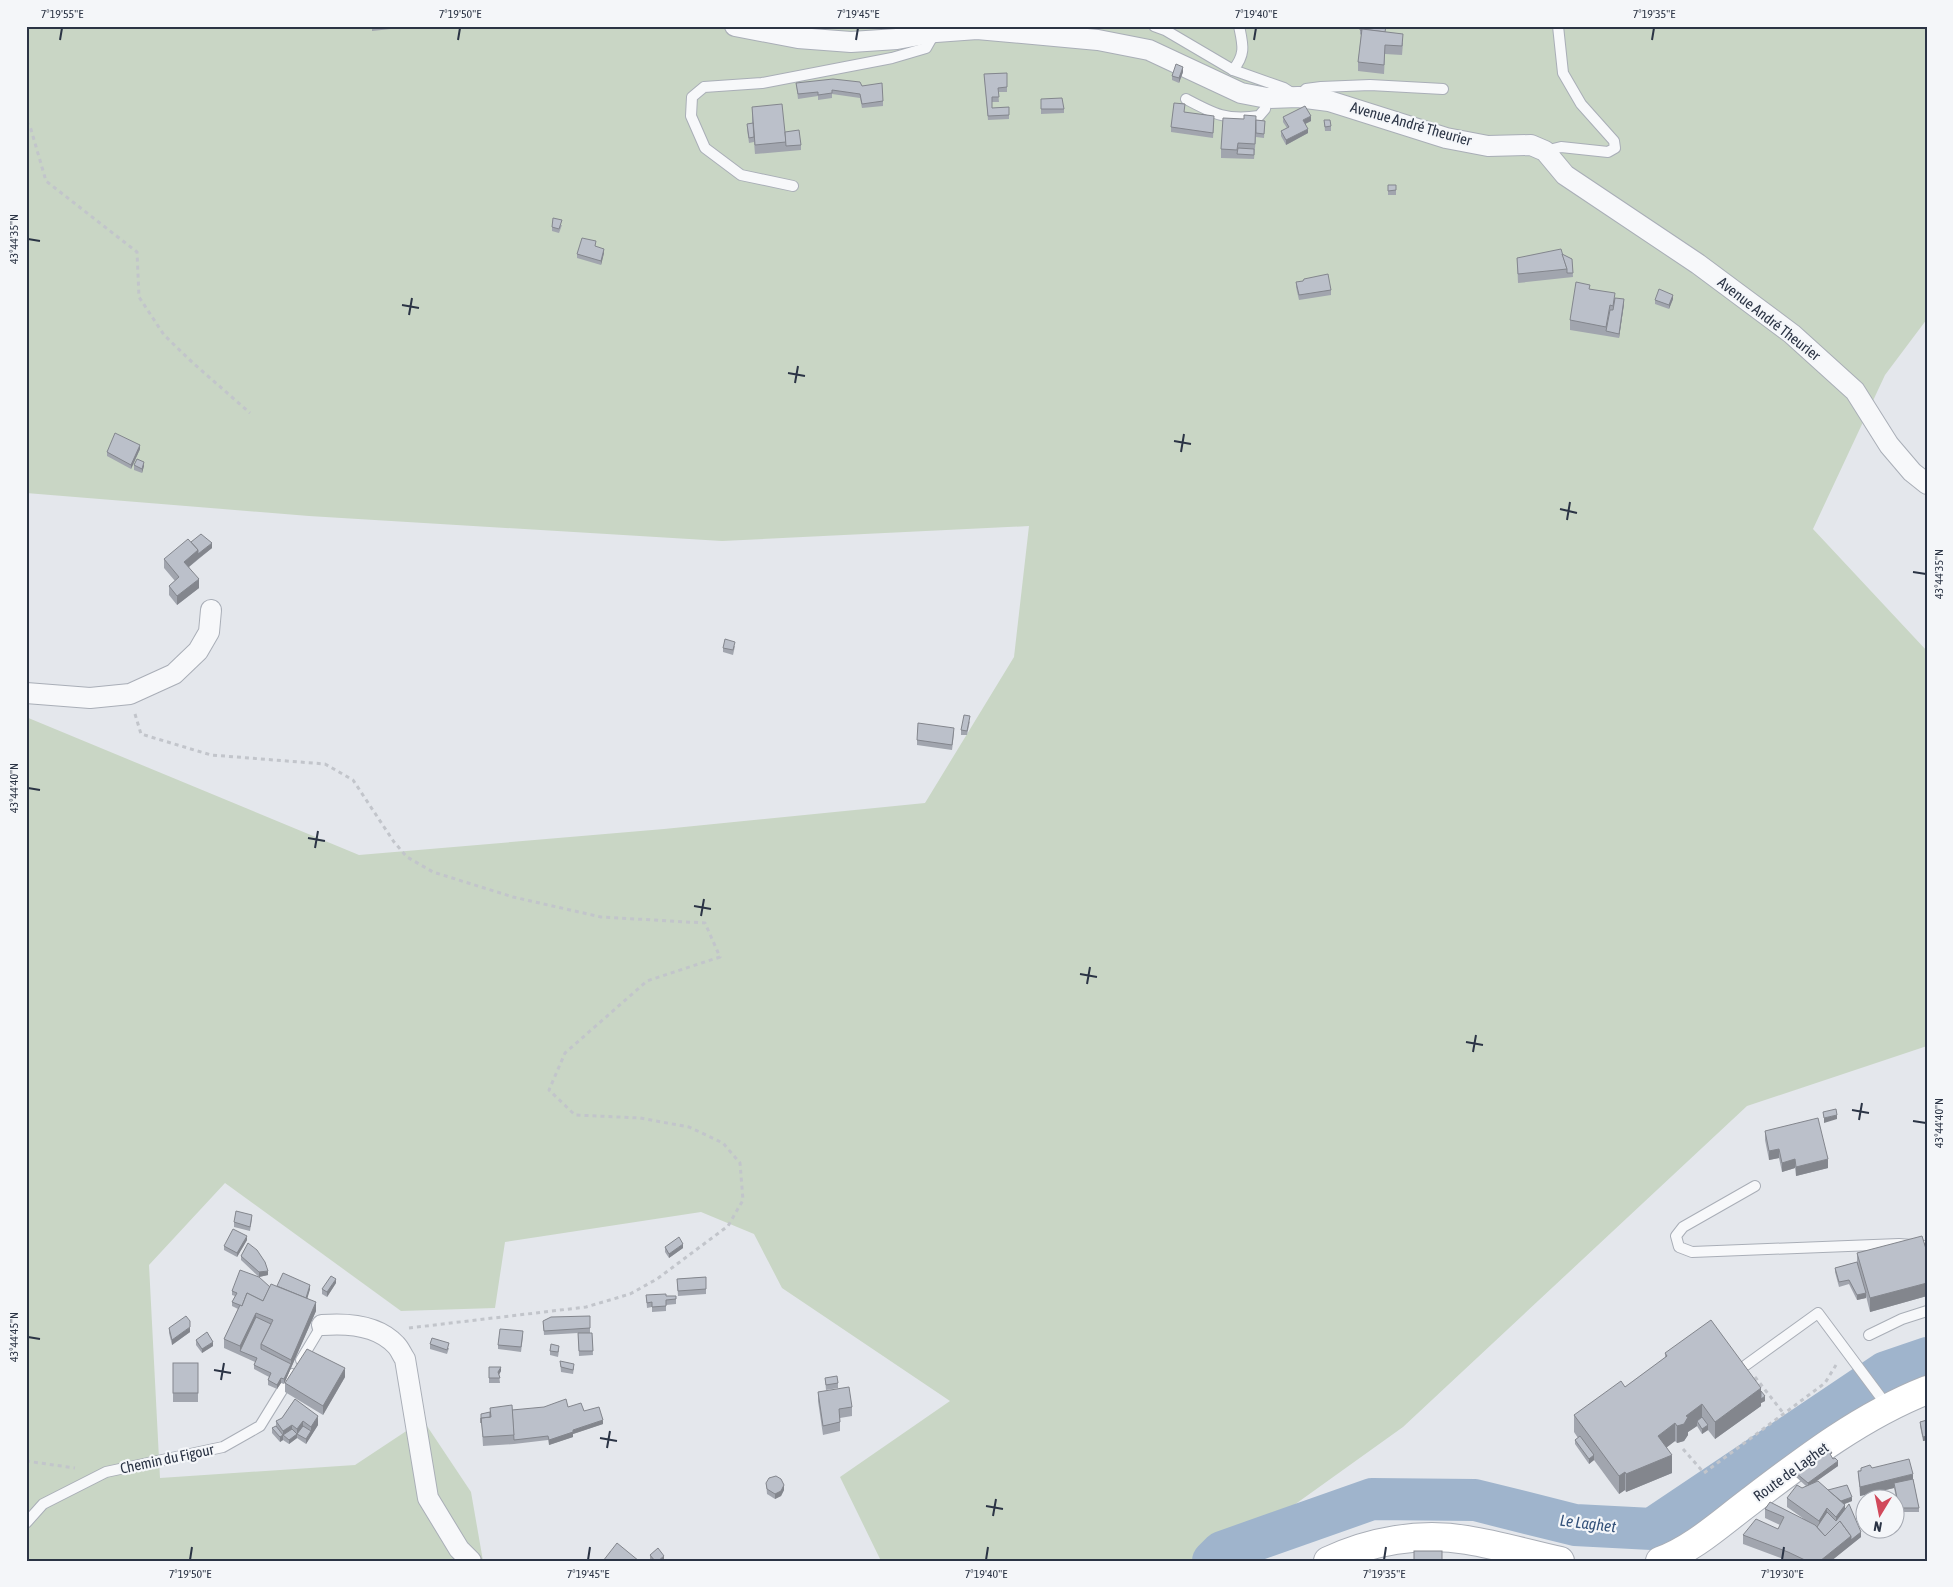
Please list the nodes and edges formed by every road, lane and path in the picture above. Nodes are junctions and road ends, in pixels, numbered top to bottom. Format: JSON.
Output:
{"nodes":[{"id":1,"x":735,"y":26,"type":"edge"},
{"id":2,"x":1154,"y":26,"type":"edge"},
{"id":3,"x":1239,"y":26,"type":"edge"},
{"id":4,"x":1558,"y":26,"type":"edge"},
{"id":5,"x":936,"y":32,"type":"junction"},
{"id":6,"x":1233,"y":70,"type":"junction"},
{"id":7,"x":1443,"y":89,"type":"dead end"},
{"id":8,"x":1298,"y":97,"type":"junction"},
{"id":9,"x":1267,"y":98,"type":"junction"},
{"id":10,"x":1186,"y":100,"type":"dead end"},
{"id":11,"x":26,"y":122,"type":"edge"},
{"id":12,"x":1545,"y":151,"type":"junction"},
{"id":13,"x":793,"y":186,"type":"dead end"},
{"id":14,"x":250,"y":413,"type":"dead end"},
{"id":15,"x":1927,"y":484,"type":"edge"},
{"id":16,"x":211,"y":610,"type":"dead end"},
{"id":17,"x":26,"y":693,"type":"edge"},
{"id":18,"x":130,"y":694,"type":"junction"},
{"id":19,"x":1755,"y":1186,"type":"dead end"},
{"id":20,"x":1927,"y":1248,"type":"edge"},
{"id":21,"x":1927,"y":1311,"type":"edge"},
{"id":22,"x":322,"y":1325,"type":"joint"},
{"id":23,"x":379,"y":1332,"type":"junction"},
{"id":24,"x":1869,"y":1335,"type":"dead end"},
{"id":25,"x":1846,"y":1350,"type":"junction"},
{"id":26,"x":1746,"y":1365,"type":"joint"},
{"id":27,"x":1927,"y":1390,"type":"edge"},
{"id":28,"x":1885,"y":1403,"type":"junction"},
{"id":29,"x":1784,"y":1414,"type":"junction"},
{"id":30,"x":1683,"y":1449,"type":"dead end"},
{"id":31,"x":26,"y":1461,"type":"edge"},
{"id":32,"x":106,"y":1472,"type":"junction"},
{"id":33,"x":26,"y":1523,"type":"edge"},
{"id":34,"x":471,"y":1561,"type":"edge"},
{"id":35,"x":1328,"y":1561,"type":"edge"},
{"id":36,"x":1560,"y":1561,"type":"edge"},
{"id":37,"x":1660,"y":1561,"type":"edge"}],
"edges":[{"from":1,"to":5,"type":"street","name":"Avenue André Theurier"},
{"from":2,"to":6,"type":"lane"},
{"from":3,"to":6,"type":"lane"},
{"from":4,"to":12,"type":"lane"},
{"from":5,"to":9,"type":"street","name":"Avenue André Theurier"},
{"from":5,"to":13,"type":"lane"},
{"from":6,"to":8,"type":"lane"},
{"from":7,"to":8,"type":"lane"},
{"from":8,"to":9,"type":"street","name":"Avenue André Theurier"},
{"from":8,"to":12,"type":"street","name":"Avenue André Theurier"},
{"from":9,"to":10,"type":"lane"},
{"from":11,"to":14,"type":"path"},
{"from":12,"to":15,"type":"street","name":"Avenue André Theurier"},
{"from":16,"to":18,"type":"street"},
{"from":17,"to":18,"type":"street"},
{"from":18,"to":23,"type":"path"},
{"from":19,"to":20,"type":"lane"},
{"from":21,"to":24,"type":"lane"},
{"from":22,"to":23,"type":"street"},
{"from":22,"to":32,"type":"lane","name":"Chemin du Figour"},
{"from":23,"to":34,"type":"street"},
{"from":25,"to":26,"type":"lane"},
{"from":25,"to":28,"type":"lane"},
{"from":25,"to":29,"type":"path"},
{"from":26,"to":29,"type":"path"},
{"from":27,"to":28,"type":"main road","name":"Route de Laghet"},
{"from":28,"to":37,"type":"main road","name":"Route de Laghet"},
{"from":29,"to":30,"type":"path"},
{"from":31,"to":32,"type":"path"},
{"from":32,"to":33,"type":"lane","name":"Chemin du Figour"},
{"from":35,"to":36,"type":"main road"}]}
